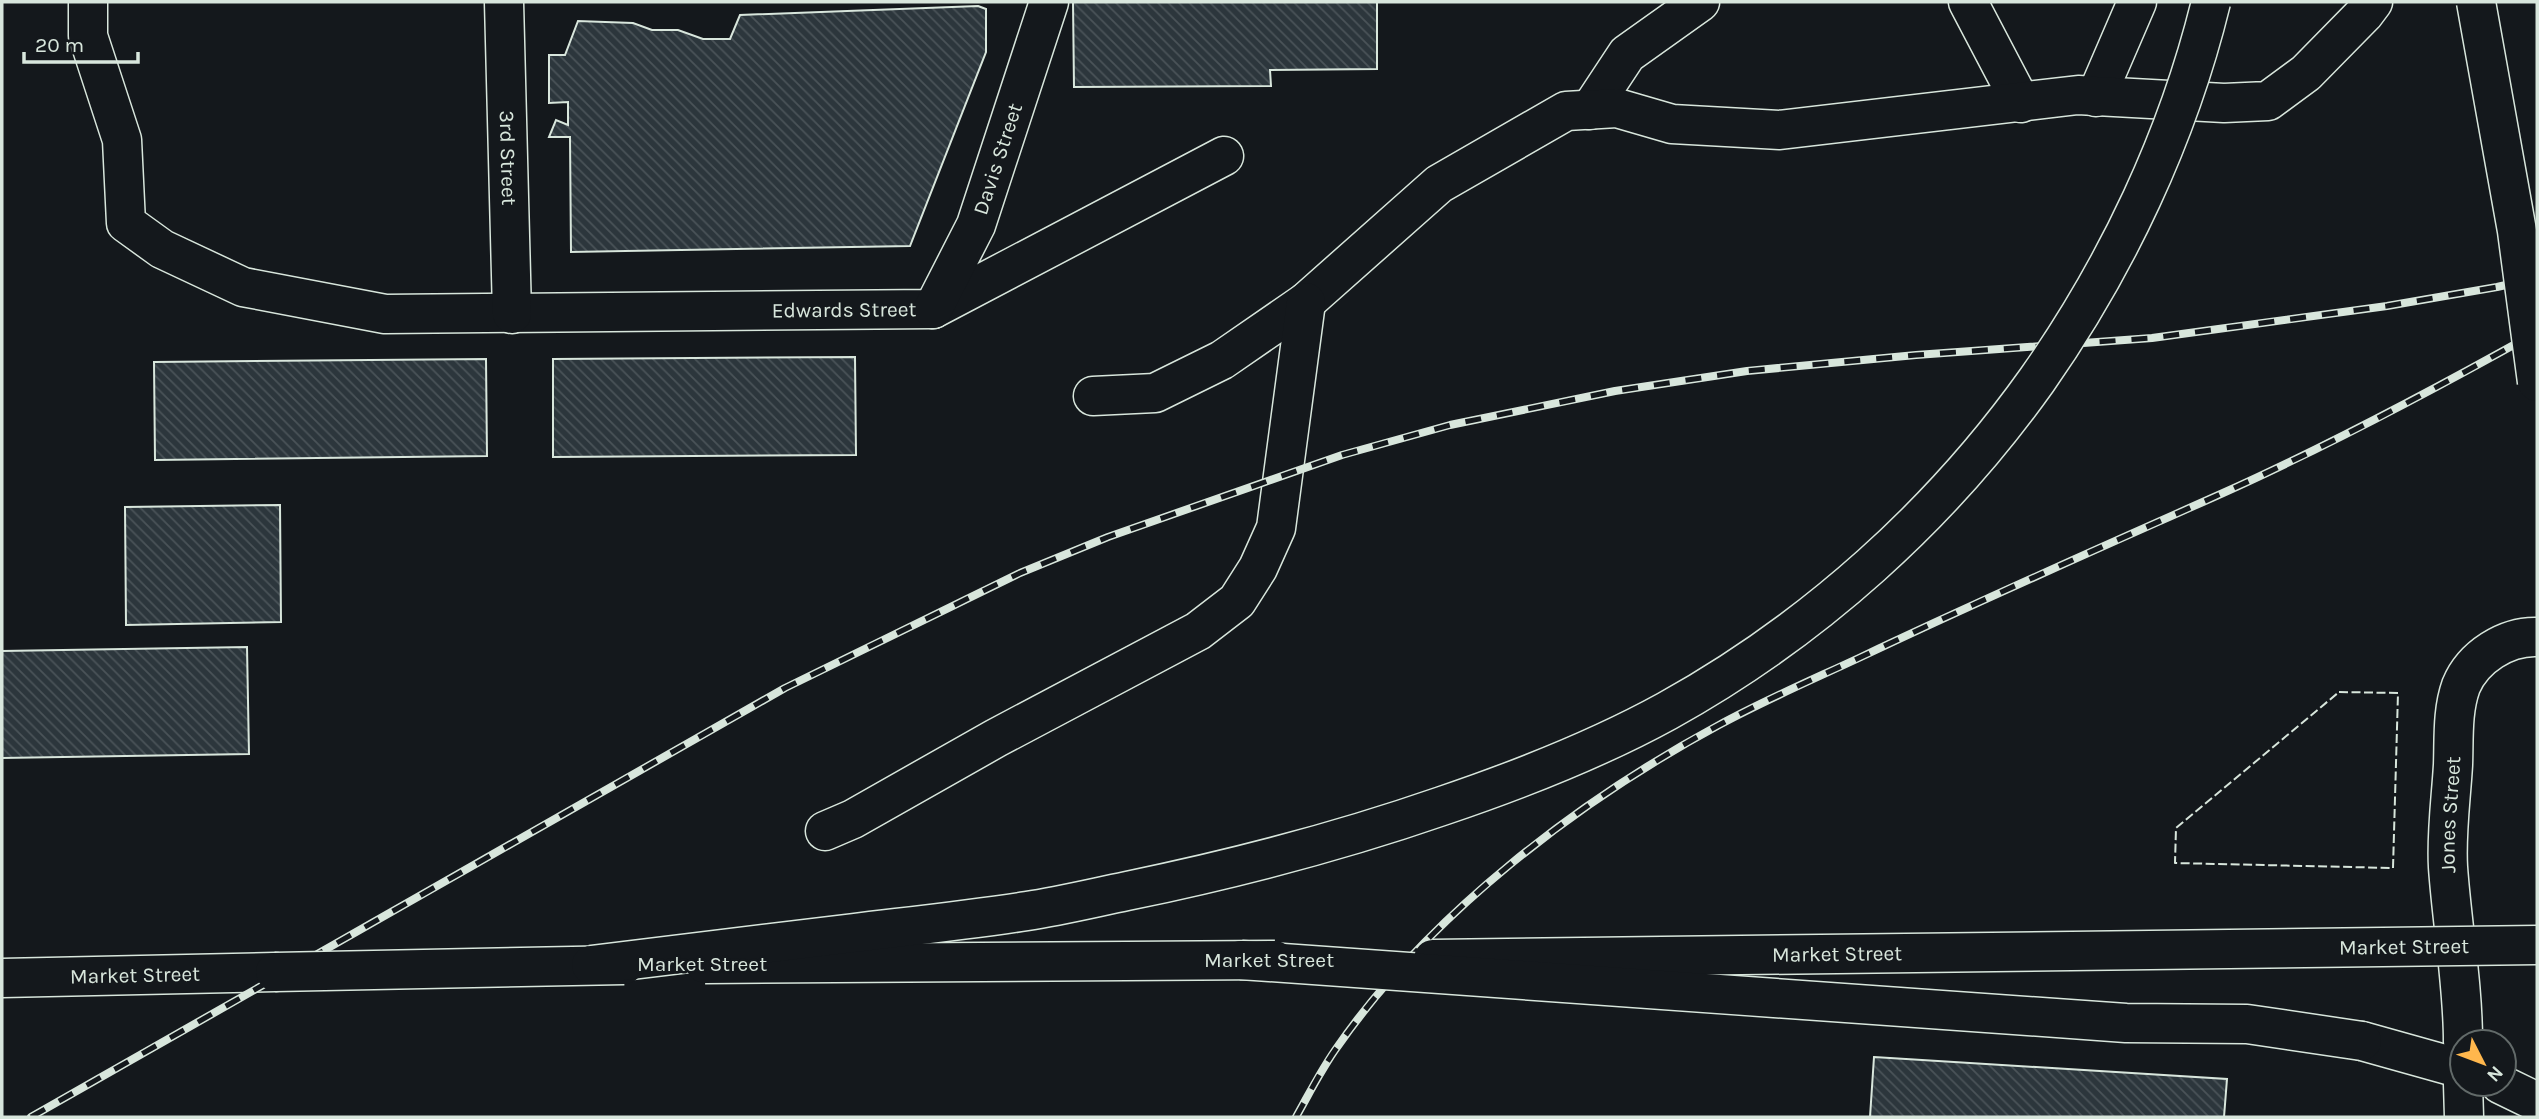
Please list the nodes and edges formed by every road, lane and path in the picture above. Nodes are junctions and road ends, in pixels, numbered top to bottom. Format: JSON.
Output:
{"nodes":[{"id":1,"x":88,"y":2,"type":"edge"},
{"id":2,"x":504,"y":2,"type":"edge"},
{"id":3,"x":1049,"y":2,"type":"edge"},
{"id":4,"x":1700,"y":2,"type":"edge"},
{"id":5,"x":1968,"y":2,"type":"edge"},
{"id":6,"x":2137,"y":2,"type":"edge"},
{"id":7,"x":2211,"y":2,"type":"edge"},
{"id":8,"x":2373,"y":2,"type":"edge"},
{"id":9,"x":2476,"y":2,"type":"edge"},
{"id":10,"x":2096,"y":97,"type":"junction"},
{"id":11,"x":2021,"y":103,"type":"junction"},
{"id":12,"x":1590,"y":110,"type":"junction"},
{"id":13,"x":1223,"y":156,"type":"dead end"},
{"id":14,"x":1306,"y":302,"type":"junction"},
{"id":15,"x":933,"y":309,"type":"junction"},
{"id":16,"x":512,"y":314,"type":"junction"},
{"id":17,"x":2537,"y":382,"type":"edge"},
{"id":18,"x":1093,"y":396,"type":"dead end"},
{"id":19,"x":2537,"y":637,"type":"edge"},
{"id":20,"x":825,"y":831,"type":"dead end"},
{"id":21,"x":2537,"y":945,"type":"edge"},
{"id":22,"x":1241,"y":960,"type":"junction"},
{"id":23,"x":591,"y":965,"type":"junction"},
{"id":24,"x":2,"y":978,"type":"edge"},
{"id":25,"x":2463,"y":1028,"type":"edge"},
{"id":26,"x":2448,"y":1065,"type":"edge"},
{"id":27,"x":2518,"y":1092,"type":"edge"},
{"id":28,"x":2463,"y":1098,"type":"edge"},
{"id":29,"x":2537,"y":1101,"type":"edge"},
{"id":30,"x":2463,"y":1117,"type":"edge"}],
"edges":[{"from":1,"to":16,"type":"main road","name":"Edwards Street"},
{"from":2,"to":16,"type":"main road","name":"3rd Street"},
{"from":3,"to":15,"type":"main road","name":"Davis Street"},
{"from":4,"to":12,"type":"main road"},
{"from":5,"to":11,"type":"main road"},
{"from":6,"to":10,"type":"main road"},
{"from":7,"to":23,"type":"main road","bridge":true},
{"from":8,"to":10,"type":"main road"},
{"from":9,"to":17,"type":"main road","bridge":true},
{"from":10,"to":11,"type":"main road"},
{"from":11,"to":12,"type":"main road"},
{"from":12,"to":14,"type":"main road"},
{"from":13,"to":15,"type":"main road","name":"Edwards Street"},
{"from":14,"to":18,"type":"main road"},
{"from":14,"to":20,"type":"main road"},
{"from":15,"to":16,"type":"main road","name":"Edwards Street"},
{"from":19,"to":25,"type":"main road","name":"Jones Street"},
{"from":21,"to":22,"type":"main road","name":"Market Street","bridge":true},
{"from":22,"to":23,"type":"main road","name":"Market Street","bridge":true},
{"from":22,"to":26,"type":"main road","bridge":true},
{"from":23,"to":24,"type":"main road","name":"Market Street","bridge":true},
{"from":27,"to":29,"type":"main road"},
{"from":28,"to":30,"type":"main road"}]}
